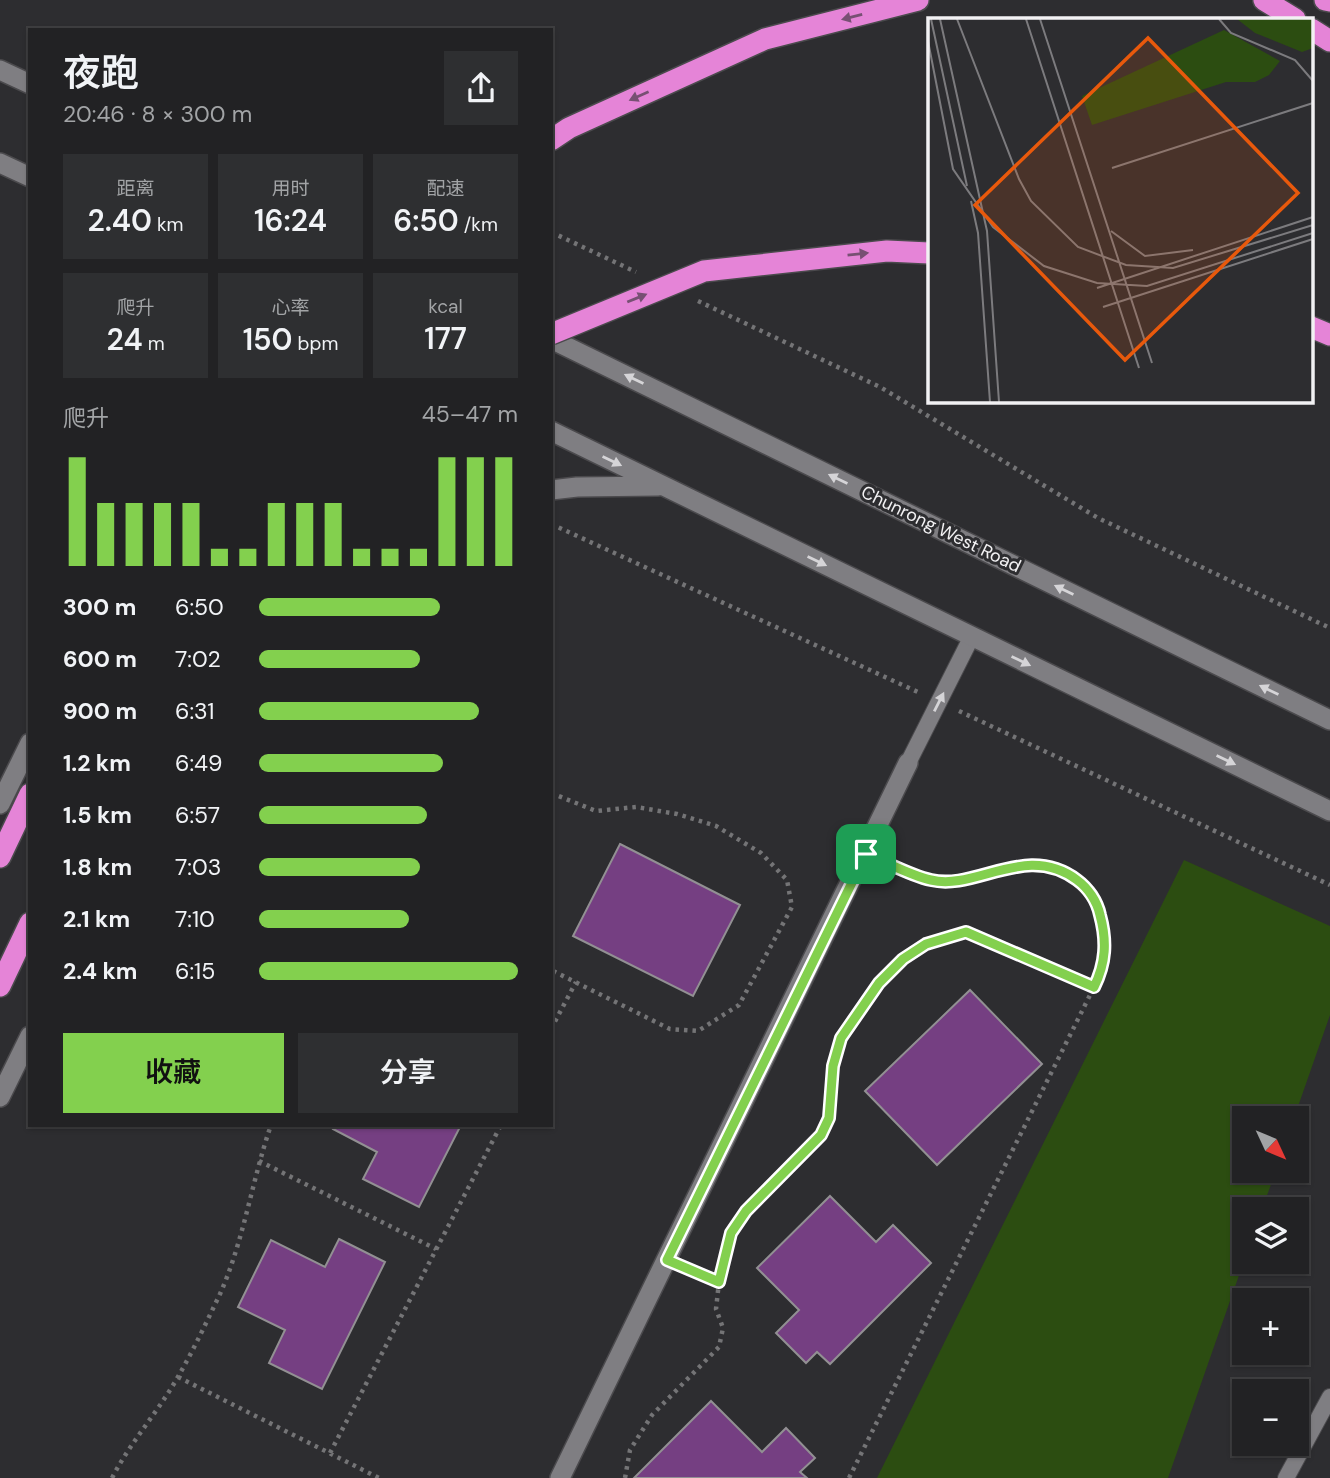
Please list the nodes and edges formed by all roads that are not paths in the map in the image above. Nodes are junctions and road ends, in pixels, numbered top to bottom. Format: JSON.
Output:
{"nodes":[{"id":1,"x":918,"y":0,"type":"edge"},
{"id":2,"x":1264,"y":0,"type":"edge"},
{"id":3,"x":1325,"y":0,"type":"edge"},
{"id":4,"x":1330,"y":1,"type":"edge"},
{"id":5,"x":1293,"y":18,"type":"edge"},
{"id":6,"x":1312,"y":30,"type":"edge"},
{"id":7,"x":1330,"y":41,"type":"edge"},
{"id":8,"x":0,"y":69,"type":"edge"},
{"id":9,"x":28,"y":83,"type":"edge"},
{"id":10,"x":553,"y":139,"type":"edge"},
{"id":11,"x":0,"y":163,"type":"edge"},
{"id":12,"x":28,"y":176,"type":"edge"},
{"id":13,"x":928,"y":253,"type":"edge"},
{"id":14,"x":1312,"y":327,"type":"edge"},
{"id":15,"x":553,"y":335,"type":"edge"},
{"id":16,"x":1330,"y":335,"type":"edge"},
{"id":17,"x":553,"y":337,"type":"edge"},
{"id":18,"x":553,"y":432,"type":"edge"},
{"id":19,"x":663,"y":486,"type":"junction"},
{"id":20,"x":553,"y":490,"type":"edge"},
{"id":21,"x":972,"y":636,"type":"junction"},
{"id":22,"x":1330,"y":720,"type":"edge"},
{"id":23,"x":28,"y":747,"type":"edge"},
{"id":24,"x":908,"y":763,"type":"joint"},
{"id":25,"x":28,"y":798,"type":"edge"},
{"id":26,"x":0,"y":804,"type":"edge"},
{"id":27,"x":1330,"y":811,"type":"edge"},
{"id":28,"x":0,"y":858,"type":"edge"},
{"id":29,"x":28,"y":927,"type":"edge"},
{"id":30,"x":0,"y":986,"type":"edge"},
{"id":31,"x":27,"y":1042,"type":"edge"},
{"id":32,"x":0,"y":1097,"type":"edge"},
{"id":33,"x":1330,"y":1397,"type":"edge"},
{"id":34,"x":559,"y":1478,"type":"edge"},
{"id":35,"x":1286,"y":1478,"type":"edge"}],
"edges":[{"from":1,"to":10,"type":"highway","one_way":true},
{"from":2,"to":5,"type":"highway"},
{"from":3,"to":4,"type":"highway"},
{"from":6,"to":7,"type":"highway"},
{"from":8,"to":9,"type":"main road"},
{"from":11,"to":12,"type":"main road"},
{"from":15,"to":13,"type":"highway","one_way":true,"bridge":true},
{"from":14,"to":16,"type":"highway"},
{"from":22,"to":17,"type":"main road","name":"Chunrong West Road","one_way":true},
{"from":18,"to":19,"type":"main road","one_way":true},
{"from":19,"to":20,"type":"main road"},
{"from":19,"to":21,"type":"main road","one_way":true},
{"from":24,"to":21,"type":"lane","one_way":true},
{"from":21,"to":27,"type":"main road","one_way":true},
{"from":23,"to":26,"type":"main road"},
{"from":24,"to":34,"type":"main road"},
{"from":25,"to":28,"type":"highway"},
{"from":29,"to":30,"type":"highway"},
{"from":31,"to":32,"type":"main road"},
{"from":33,"to":35,"type":"lane"}]}
